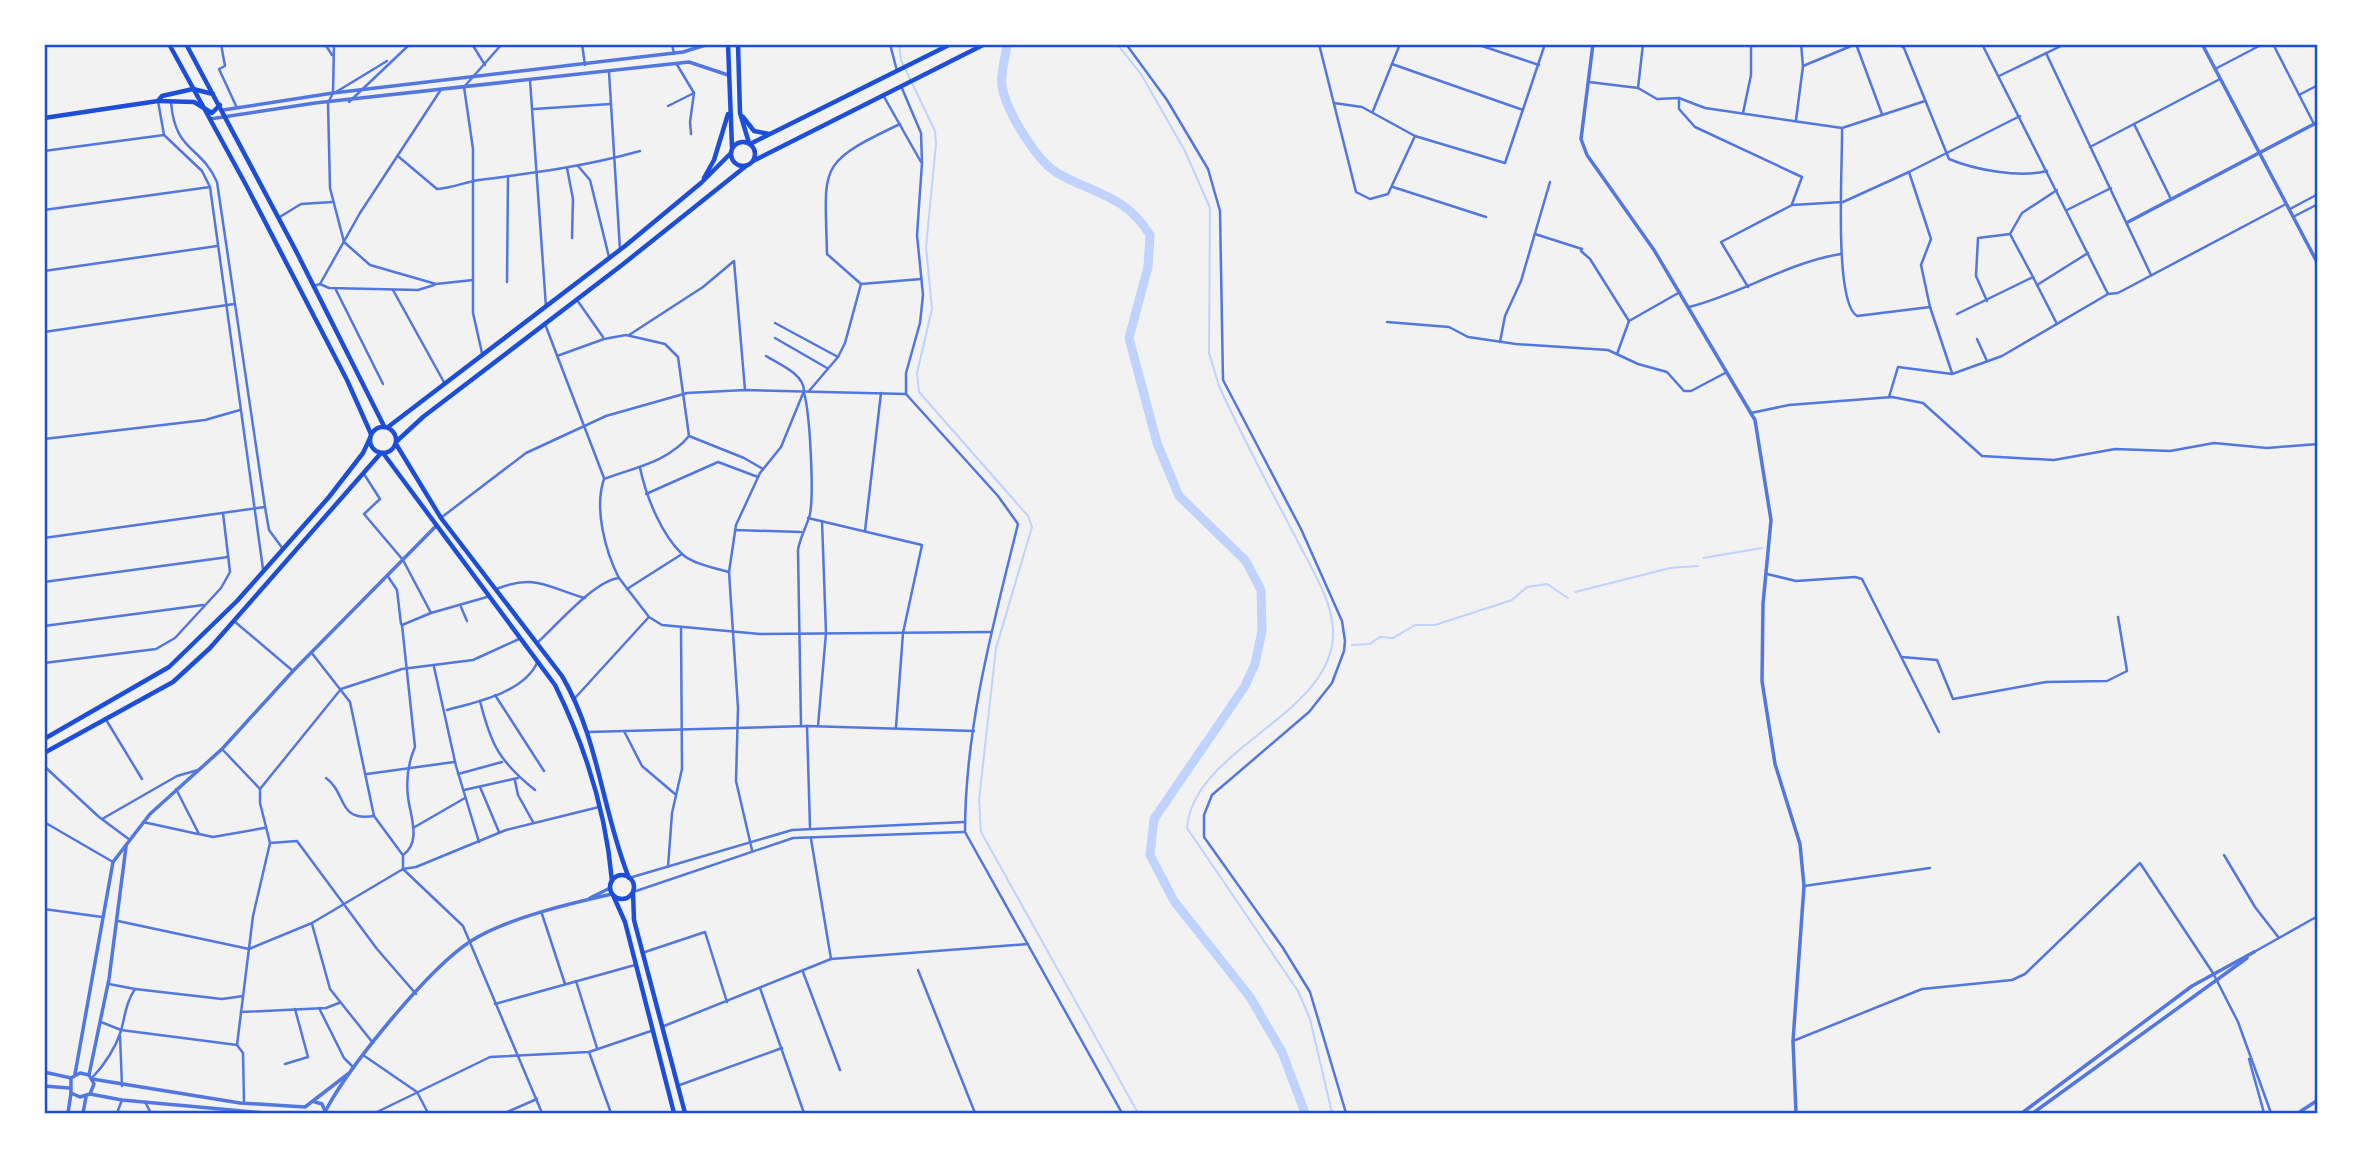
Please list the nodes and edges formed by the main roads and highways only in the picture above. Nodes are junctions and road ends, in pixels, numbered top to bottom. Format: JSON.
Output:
{"nodes":[{"id":1,"x":169,"y":44,"type":"edge"},
{"id":2,"x":186,"y":44,"type":"edge"},
{"id":3,"x":728,"y":44,"type":"edge"},
{"id":4,"x":737,"y":44,"type":"edge"},
{"id":5,"x":951,"y":44,"type":"edge"},
{"id":6,"x":985,"y":44,"type":"edge"},
{"id":7,"x":188,"y":81,"type":"junction"},
{"id":8,"x":193,"y":89,"type":"junction"},
{"id":9,"x":183,"y":91,"type":"junction"},
{"id":10,"x":214,"y":95,"type":"junction"},
{"id":11,"x":158,"y":101,"type":"junction"},
{"id":12,"x":221,"y":107,"type":"junction"},
{"id":13,"x":730,"y":107,"type":"junction"},
{"id":14,"x":206,"y":111,"type":"junction"},
{"id":15,"x":740,"y":113,"type":"junction"},
{"id":16,"x":44,"y":118,"type":"edge"},
{"id":17,"x":773,"y":134,"type":"junction"},
{"id":18,"x":749,"y":144,"type":"junction"},
{"id":19,"x":732,"y":147,"type":"junction"},
{"id":20,"x":730,"y":154,"type":"junction"},
{"id":21,"x":753,"y":161,"type":"junction"},
{"id":22,"x":746,"y":166,"type":"junction"},
{"id":23,"x":701,"y":183,"type":"junction"},
{"id":24,"x":386,"y":427,"type":"junction"},
{"id":25,"x":370,"y":436,"type":"junction"},
{"id":26,"x":396,"y":443,"type":"junction"},
{"id":27,"x":382,"y":453,"type":"junction"},
{"id":28,"x":44,"y":738,"type":"edge"},
{"id":29,"x":44,"y":753,"type":"edge"},
{"id":30,"x":629,"y":878,"type":"junction"},
{"id":31,"x":612,"y":881,"type":"junction"},
{"id":32,"x":612,"y":892,"type":"junction"},
{"id":33,"x":633,"y":892,"type":"junction"},
{"id":34,"x":674,"y":1113,"type":"edge"},
{"id":35,"x":685,"y":1113,"type":"edge"}],
"edges":[{"from":1,"to":7,"type":"main road"},
{"from":2,"to":10,"type":"main road"},
{"from":3,"to":13,"type":"main road"},
{"from":4,"to":15,"type":"main road"},
{"from":5,"to":17,"type":"main road"},
{"from":6,"to":21,"type":"main road"},
{"from":7,"to":8,"type":"main road"},
{"from":7,"to":9,"type":"main road"},
{"from":8,"to":9,"type":"main road"},
{"from":8,"to":10,"type":"main road"},
{"from":8,"to":14,"type":"main road"},
{"from":9,"to":11,"type":"main road"},
{"from":10,"to":12,"type":"main road"},
{"from":11,"to":14,"type":"main road"},
{"from":11,"to":16,"type":"main road"},
{"from":12,"to":14,"type":"main road"},
{"from":12,"to":24,"type":"main road"},
{"from":13,"to":19,"type":"main road"},
{"from":13,"to":23,"type":"main road"},
{"from":14,"to":25,"type":"main road"},
{"from":15,"to":17,"type":"main road"},
{"from":15,"to":18,"type":"main road"},
{"from":17,"to":18,"type":"main road"},
{"from":18,"to":19,"type":"main road"},
{"from":18,"to":21,"type":"main road"},
{"from":19,"to":20,"type":"main road"},
{"from":20,"to":22,"type":"main road"},
{"from":20,"to":23,"type":"main road"},
{"from":21,"to":22,"type":"main road"},
{"from":22,"to":26,"type":"main road"},
{"from":23,"to":24,"type":"main road"},
{"from":24,"to":25,"type":"main road"},
{"from":24,"to":26,"type":"main road"},
{"from":25,"to":27,"type":"main road"},
{"from":25,"to":28,"type":"main road"},
{"from":26,"to":27,"type":"main road"},
{"from":26,"to":30,"type":"main road"},
{"from":27,"to":29,"type":"main road"},
{"from":27,"to":31,"type":"main road"},
{"from":30,"to":31,"type":"main road"},
{"from":30,"to":33,"type":"main road"},
{"from":31,"to":32,"type":"main road"},
{"from":32,"to":33,"type":"main road"},
{"from":32,"to":34,"type":"main road"},
{"from":33,"to":35,"type":"main road"}]}
